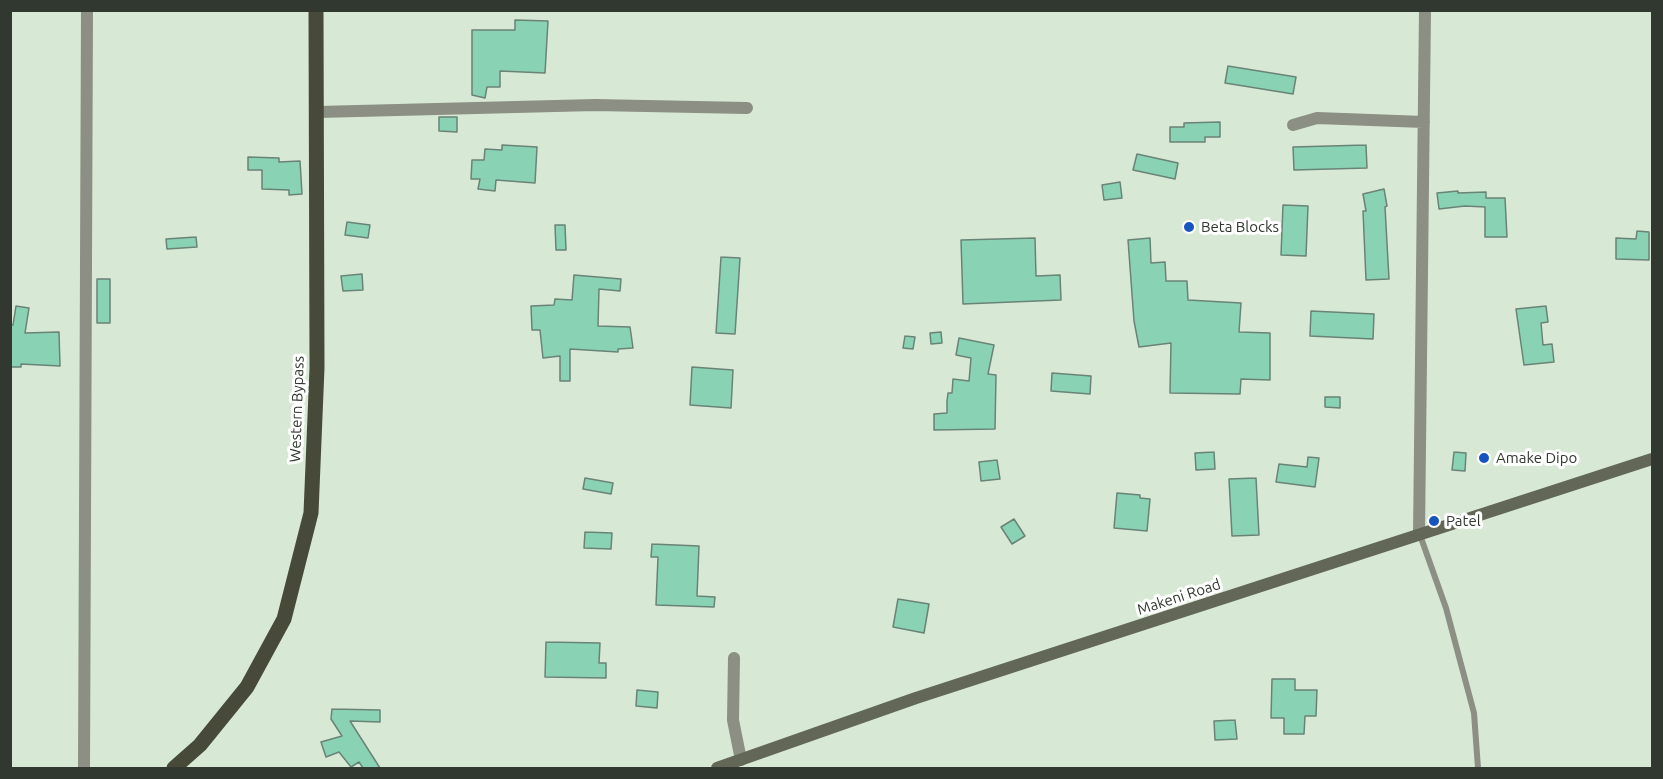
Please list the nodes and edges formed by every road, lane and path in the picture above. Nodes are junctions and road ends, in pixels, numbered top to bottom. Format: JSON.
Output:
{"nodes":[{"id":1,"x":87,"y":10,"type":"edge"},
{"id":2,"x":316,"y":10,"type":"edge"},
{"id":3,"x":1425,"y":10,"type":"edge"},
{"id":4,"x":747,"y":108,"type":"dead end"},
{"id":5,"x":318,"y":112,"type":"junction"},
{"id":6,"x":1424,"y":122,"type":"junction"},
{"id":7,"x":1293,"y":124,"type":"dead end"},
{"id":8,"x":1653,"y":459,"type":"edge"},
{"id":9,"x":1419,"y":534,"type":"junction"},
{"id":10,"x":734,"y":658,"type":"dead end"},
{"id":11,"x":741,"y":760,"type":"junction"},
{"id":12,"x":84,"y":768,"type":"edge"},
{"id":13,"x":174,"y":768,"type":"edge"},
{"id":14,"x":717,"y":768,"type":"edge"},
{"id":15,"x":1478,"y":768,"type":"edge"}],
"edges":[{"from":1,"to":12,"type":"street"},
{"from":2,"to":5,"type":"main road","name":"Western Bypass"},
{"from":3,"to":6,"type":"street"},
{"from":4,"to":5,"type":"street"},
{"from":5,"to":13,"type":"main road","name":"Western Bypass"},
{"from":6,"to":7,"type":"street"},
{"from":6,"to":9,"type":"street"},
{"from":8,"to":9,"type":"main road","name":"Makeni Road"},
{"from":9,"to":11,"type":"main road","name":"Makeni Road"},
{"from":9,"to":15,"type":"lane"},
{"from":10,"to":11,"type":"street"},
{"from":11,"to":14,"type":"main road","name":"Makeni Road"}]}
